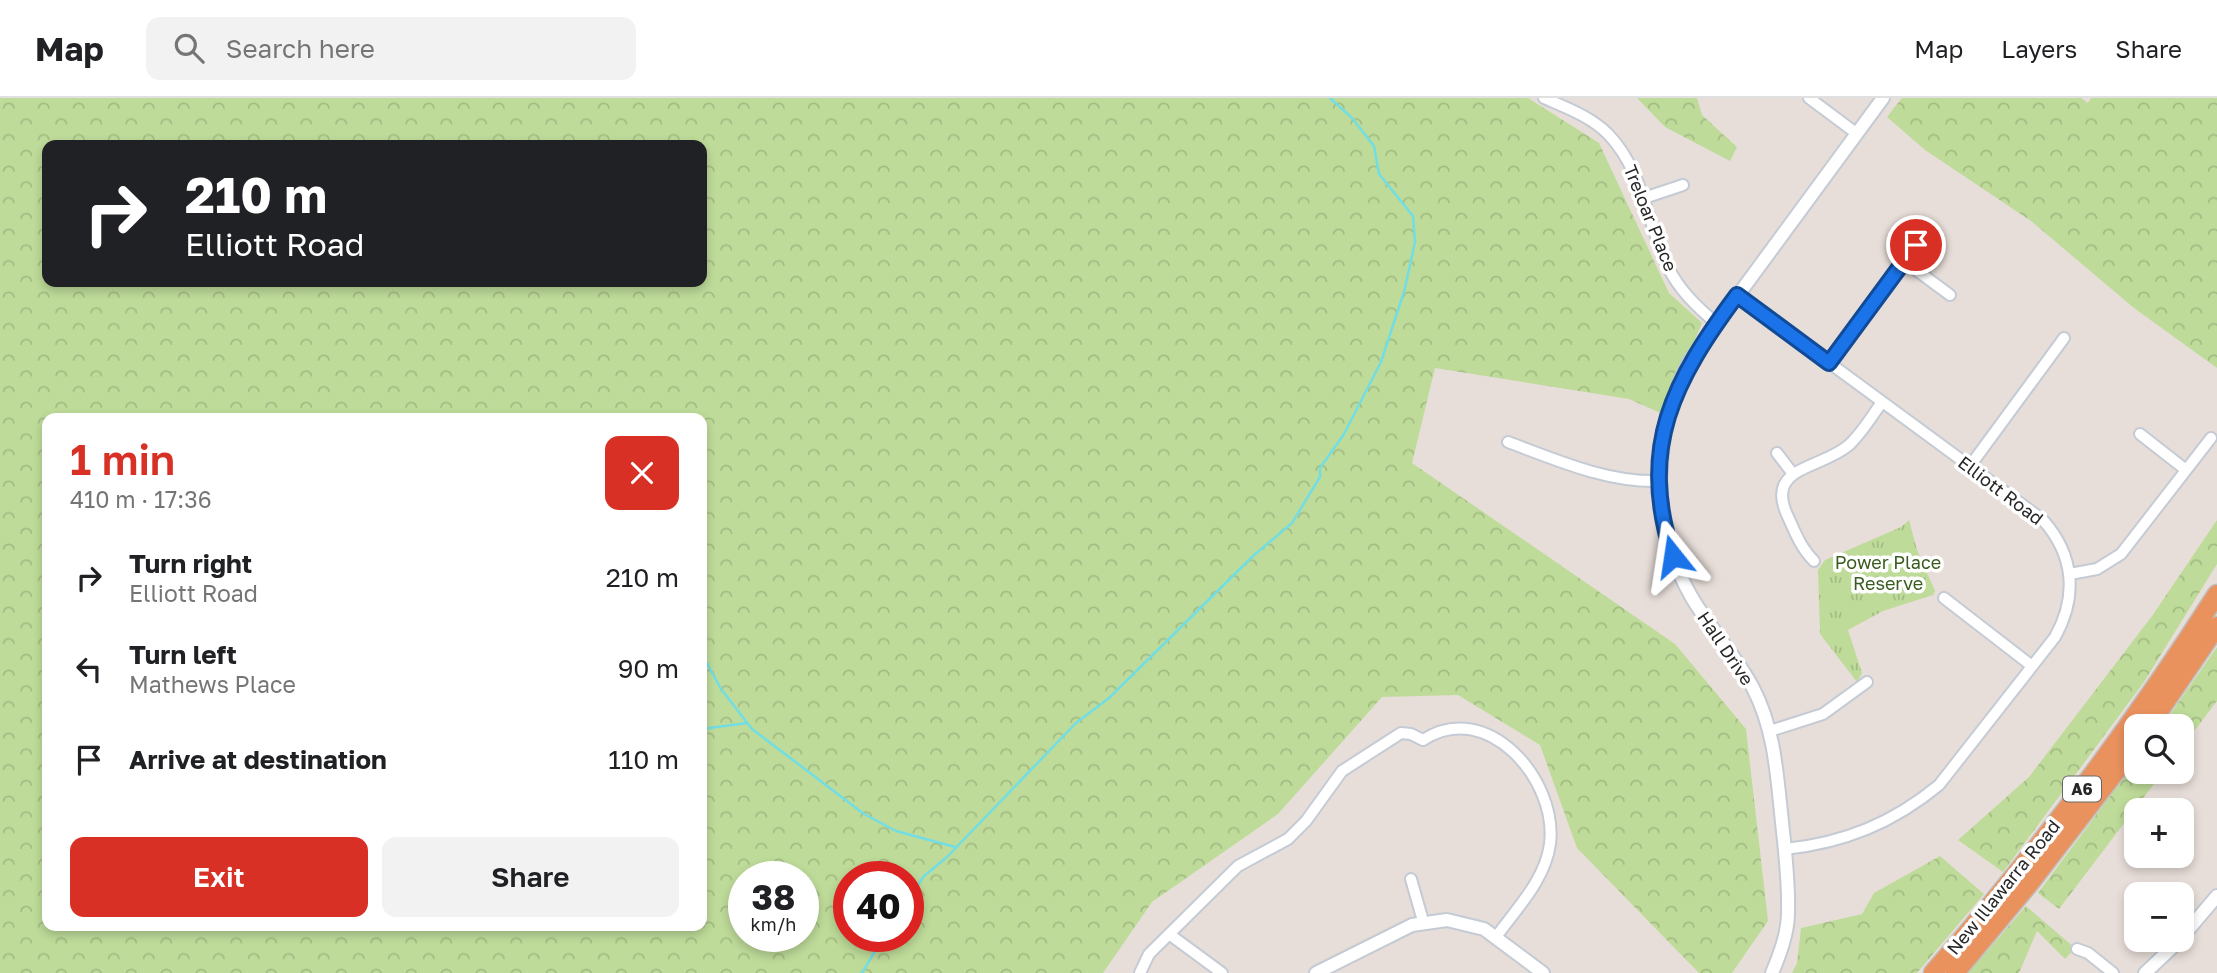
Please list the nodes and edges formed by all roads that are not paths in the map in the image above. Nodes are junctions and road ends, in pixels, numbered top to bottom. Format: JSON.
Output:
{"nodes":[{"id":1,"x":1544,"y":98,"type":"edge"},
{"id":2,"x":1808,"y":98,"type":"edge"},
{"id":3,"x":1882,"y":98,"type":"edge"},
{"id":4,"x":1856,"y":133,"type":"junction"},
{"id":5,"x":1683,"y":185,"type":"dead end"},
{"id":6,"x":1644,"y":198,"type":"junction"},
{"id":7,"x":1928,"y":229,"type":"dead end"},
{"id":8,"x":1904,"y":261,"type":"junction"},
{"id":9,"x":1737,"y":295,"type":"junction"},
{"id":10,"x":1950,"y":295,"type":"dead end"},
{"id":11,"x":1716,"y":323,"type":"junction"},
{"id":12,"x":2064,"y":338,"type":"dead end"},
{"id":13,"x":1829,"y":363,"type":"junction"},
{"id":14,"x":1882,"y":402,"type":"junction"},
{"id":15,"x":2140,"y":434,"type":"dead end"},
{"id":16,"x":2211,"y":438,"type":"dead end"},
{"id":17,"x":1508,"y":442,"type":"dead end"},
{"id":18,"x":1777,"y":453,"type":"dead end"},
{"id":19,"x":1970,"y":466,"type":"junction"},
{"id":20,"x":2186,"y":470,"type":"junction"},
{"id":21,"x":1793,"y":474,"type":"junction"},
{"id":22,"x":1660,"y":481,"type":"junction"},
{"id":23,"x":1814,"y":561,"type":"dead end"},
{"id":24,"x":2070,"y":574,"type":"junction"},
{"id":25,"x":2217,"y":594,"type":"edge"},
{"id":26,"x":1944,"y":598,"type":"dead end"},
{"id":27,"x":2217,"y":626,"type":"edge"},
{"id":28,"x":2032,"y":666,"type":"junction"},
{"id":29,"x":1867,"y":682,"type":"dead end"},
{"id":30,"x":2157,"y":714,"type":"edge"},
{"id":31,"x":1770,"y":731,"type":"junction"},
{"id":32,"x":2124,"y":761,"type":"edge"},
{"id":33,"x":1785,"y":849,"type":"junction"},
{"id":34,"x":1411,"y":879,"type":"dead end"},
{"id":35,"x":2217,"y":896,"type":"edge"},
{"id":36,"x":1423,"y":921,"type":"junction"},
{"id":37,"x":2194,"y":923,"type":"edge"},
{"id":38,"x":1169,"y":934,"type":"junction"},
{"id":39,"x":1496,"y":937,"type":"junction"},
{"id":40,"x":2077,"y":949,"type":"dead end"},
{"id":41,"x":2167,"y":952,"type":"edge"},
{"id":42,"x":1140,"y":973,"type":"edge"},
{"id":43,"x":1222,"y":973,"type":"edge"},
{"id":44,"x":1316,"y":973,"type":"edge"},
{"id":45,"x":1543,"y":973,"type":"edge"},
{"id":46,"x":1772,"y":973,"type":"edge"},
{"id":47,"x":1933,"y":973,"type":"edge"},
{"id":48,"x":1955,"y":973,"type":"edge"},
{"id":49,"x":2113,"y":973,"type":"edge"},
{"id":50,"x":2145,"y":973,"type":"edge"}],
"edges":[{"from":1,"to":6,"type":"street","name":"Treloar Place"},
{"from":2,"to":4,"type":"street"},
{"from":3,"to":4,"type":"street","name":"Hall Drive"},
{"from":4,"to":9,"type":"street","name":"Hall Drive"},
{"from":5,"to":6,"type":"street"},
{"from":6,"to":11,"type":"street","name":"Treloar Place"},
{"from":7,"to":8,"type":"street"},
{"from":8,"to":10,"type":"street"},
{"from":8,"to":13,"type":"street"},
{"from":9,"to":11,"type":"street","name":"Hall Drive"},
{"from":9,"to":13,"type":"street","name":"Elliott Road"},
{"from":11,"to":22,"type":"street","name":"Hall Drive"},
{"from":12,"to":19,"type":"street"},
{"from":13,"to":14,"type":"street","name":"Elliott Road"},
{"from":14,"to":19,"type":"street","name":"Elliott Road"},
{"from":14,"to":21,"type":"street"},
{"from":15,"to":20,"type":"street"},
{"from":16,"to":20,"type":"street"},
{"from":17,"to":22,"type":"street"},
{"from":18,"to":21,"type":"street"},
{"from":19,"to":24,"type":"street","name":"Elliott Road"},
{"from":20,"to":24,"type":"street"},
{"from":21,"to":23,"type":"street"},
{"from":22,"to":31,"type":"street","name":"Hall Drive"},
{"from":24,"to":28,"type":"street","name":"Elliott Road"},
{"from":25,"to":47,"type":"highway","name":"New Illawarra Road","number":"A6"},
{"from":26,"to":28,"type":"street"},
{"from":27,"to":30,"type":"highway"},
{"from":28,"to":33,"type":"street","name":"Elliott Road"},
{"from":29,"to":31,"type":"street"},
{"from":31,"to":33,"type":"street","name":"Hall Drive"},
{"from":32,"to":48,"type":"highway","name":"New Illawarra Road","number":"A6"},
{"from":33,"to":46,"type":"street","name":"Hall Drive"},
{"from":34,"to":36,"type":"street"},
{"from":35,"to":37,"type":"street"},
{"from":36,"to":39,"type":"street"},
{"from":36,"to":44,"type":"street"},
{"from":38,"to":39,"type":"street"},
{"from":38,"to":42,"type":"street"},
{"from":38,"to":43,"type":"street"},
{"from":39,"to":45,"type":"street"},
{"from":40,"to":49,"type":"street"},
{"from":41,"to":50,"type":"street"}]}
